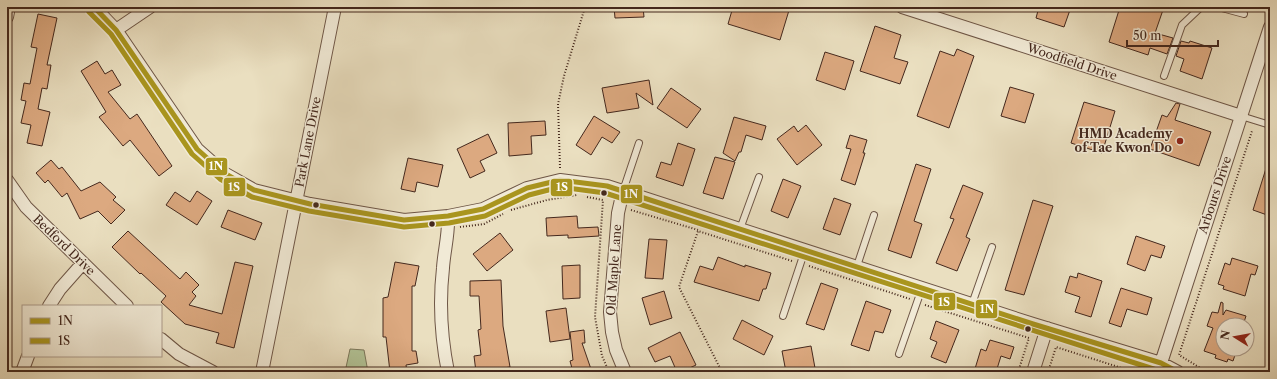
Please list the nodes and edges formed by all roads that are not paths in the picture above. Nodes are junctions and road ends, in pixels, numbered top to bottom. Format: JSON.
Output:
{"nodes":[{"id":1,"x":9,"y":7,"type":"edge"},
{"id":2,"x":94,"y":7,"type":"edge"},
{"id":3,"x":150,"y":7,"type":"edge"},
{"id":4,"x":335,"y":7,"type":"edge"},
{"id":5,"x":902,"y":7,"type":"edge"},
{"id":6,"x":1204,"y":7,"type":"edge"},
{"id":7,"x":1218,"y":7,"type":"edge"},
{"id":8,"x":1244,"y":14,"type":"dead end"},
{"id":9,"x":7,"y":17,"type":"edge"},
{"id":10,"x":1270,"y":27,"type":"edge"},
{"id":11,"x":116,"y":30,"type":"junction"},
{"id":12,"x":1164,"y":76,"type":"dead end"},
{"id":13,"x":1241,"y":116,"type":"junction"},
{"id":14,"x":1270,"y":125,"type":"edge"},
{"id":15,"x":639,"y":143,"type":"dead end"},
{"id":16,"x":759,"y":177,"type":"dead end"},
{"id":17,"x":7,"y":180,"type":"edge"},
{"id":18,"x":623,"y":191,"type":"junction"},
{"id":19,"x":296,"y":200,"type":"junction"},
{"id":20,"x":874,"y":215,"type":"dead end"},
{"id":21,"x":448,"y":216,"type":"junction"},
{"id":22,"x":740,"y":229,"type":"junction"},
{"id":23,"x":992,"y":247,"type":"dead end"},
{"id":24,"x":805,"y":250,"type":"junction"},
{"id":25,"x":83,"y":263,"type":"junction"},
{"id":26,"x":857,"y":266,"type":"junction"},
{"id":27,"x":922,"y":288,"type":"junction"},
{"id":28,"x":972,"y":304,"type":"junction"},
{"id":29,"x":50,"y":305,"type":"edge"},
{"id":30,"x":126,"y":305,"type":"edge"},
{"id":31,"x":783,"y":316,"type":"dead end"},
{"id":32,"x":1047,"y":328,"type":"junction"},
{"id":33,"x":162,"y":340,"type":"edge"},
{"id":34,"x":899,"y":354,"type":"dead end"},
{"id":35,"x":28,"y":357,"type":"edge"},
{"id":36,"x":1161,"y":363,"type":"junction"},
{"id":37,"x":22,"y":372,"type":"edge"},
{"id":38,"x":213,"y":372,"type":"edge"},
{"id":39,"x":262,"y":372,"type":"edge"},
{"id":40,"x":448,"y":372,"type":"edge"},
{"id":41,"x":625,"y":372,"type":"edge"},
{"id":42,"x":1033,"y":372,"type":"edge"},
{"id":43,"x":1178,"y":372,"type":"edge"}],
"edges":[{"from":1,"to":9,"type":"street"},
{"from":2,"to":11,"type":"street"},
{"from":3,"to":11,"type":"street"},
{"from":4,"to":19,"type":"street","name":"Park Lane Drive"},
{"from":5,"to":13,"type":"street","name":"Woodfield Drive"},
{"from":6,"to":12,"type":"lane"},
{"from":7,"to":8,"type":"lane"},
{"from":10,"to":13,"type":"street","name":"Arbours Drive"},
{"from":11,"to":19,"type":"street"},
{"from":13,"to":14,"type":"lane"},
{"from":13,"to":36,"type":"street","name":"Arbours Drive"},
{"from":15,"to":18,"type":"lane"},
{"from":16,"to":22,"type":"lane"},
{"from":17,"to":25,"type":"street","name":"Bedford Drive"},
{"from":18,"to":21,"type":"street"},
{"from":18,"to":22,"type":"street"},
{"from":18,"to":41,"type":"street","name":"Old Maple Lane"},
{"from":19,"to":21,"type":"street"},
{"from":19,"to":39,"type":"street","name":"Park Lane Drive"},
{"from":20,"to":26,"type":"lane"},
{"from":21,"to":40,"type":"street"},
{"from":22,"to":24,"type":"street"},
{"from":23,"to":28,"type":"lane"},
{"from":24,"to":26,"type":"street"},
{"from":24,"to":31,"type":"lane"},
{"from":25,"to":29,"type":"street"},
{"from":25,"to":30,"type":"street","name":"Bedford Drive"},
{"from":26,"to":27,"type":"street"},
{"from":27,"to":28,"type":"street"},
{"from":27,"to":34,"type":"lane"},
{"from":28,"to":32,"type":"street"},
{"from":32,"to":36,"type":"street"},
{"from":32,"to":42,"type":"street"},
{"from":33,"to":38,"type":"street"},
{"from":35,"to":37,"type":"street"},
{"from":36,"to":43,"type":"street"}]}
